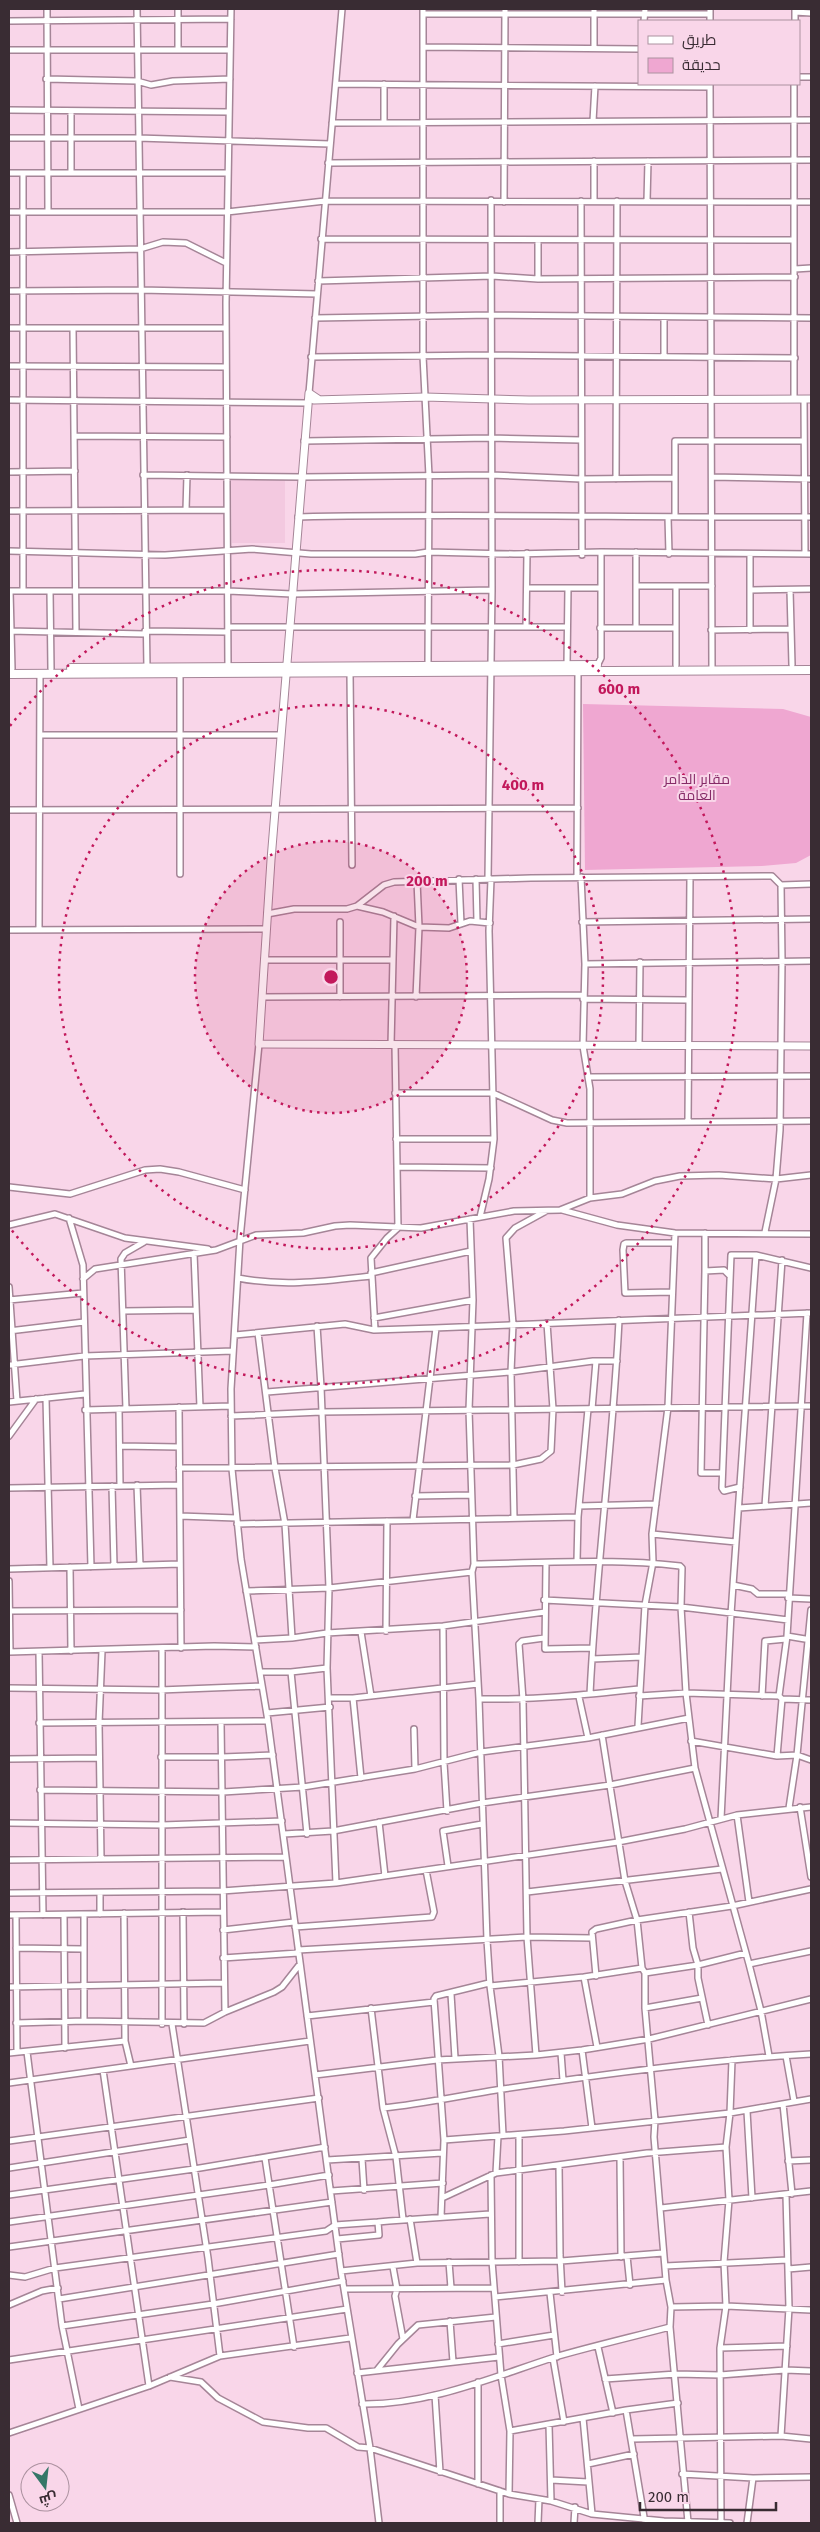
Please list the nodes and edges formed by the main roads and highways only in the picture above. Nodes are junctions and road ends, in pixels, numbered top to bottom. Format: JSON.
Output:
{"nodes":[{"id":1,"x":811,"y":665,"type":"edge"},
{"id":2,"x":491,"y":668,"type":"junction"},
{"id":3,"x":596,"y":668,"type":"junction"},
{"id":4,"x":712,"y":668,"type":"junction"},
{"id":5,"x":811,"y":670,"type":"edge"},
{"id":6,"x":10,"y":671,"type":"edge"},
{"id":7,"x":287,"y":671,"type":"junction"}],
"edges":[{"from":1,"to":4,"type":"main road"},
{"from":2,"to":3,"type":"main road"},
{"from":2,"to":3,"type":"main road"},
{"from":2,"to":7,"type":"main road"},
{"from":2,"to":7,"type":"main road"},
{"from":3,"to":4,"type":"main road"},
{"from":3,"to":4,"type":"main road"},
{"from":4,"to":5,"type":"main road"},
{"from":6,"to":7,"type":"main road"},
{"from":6,"to":7,"type":"main road"}]}
